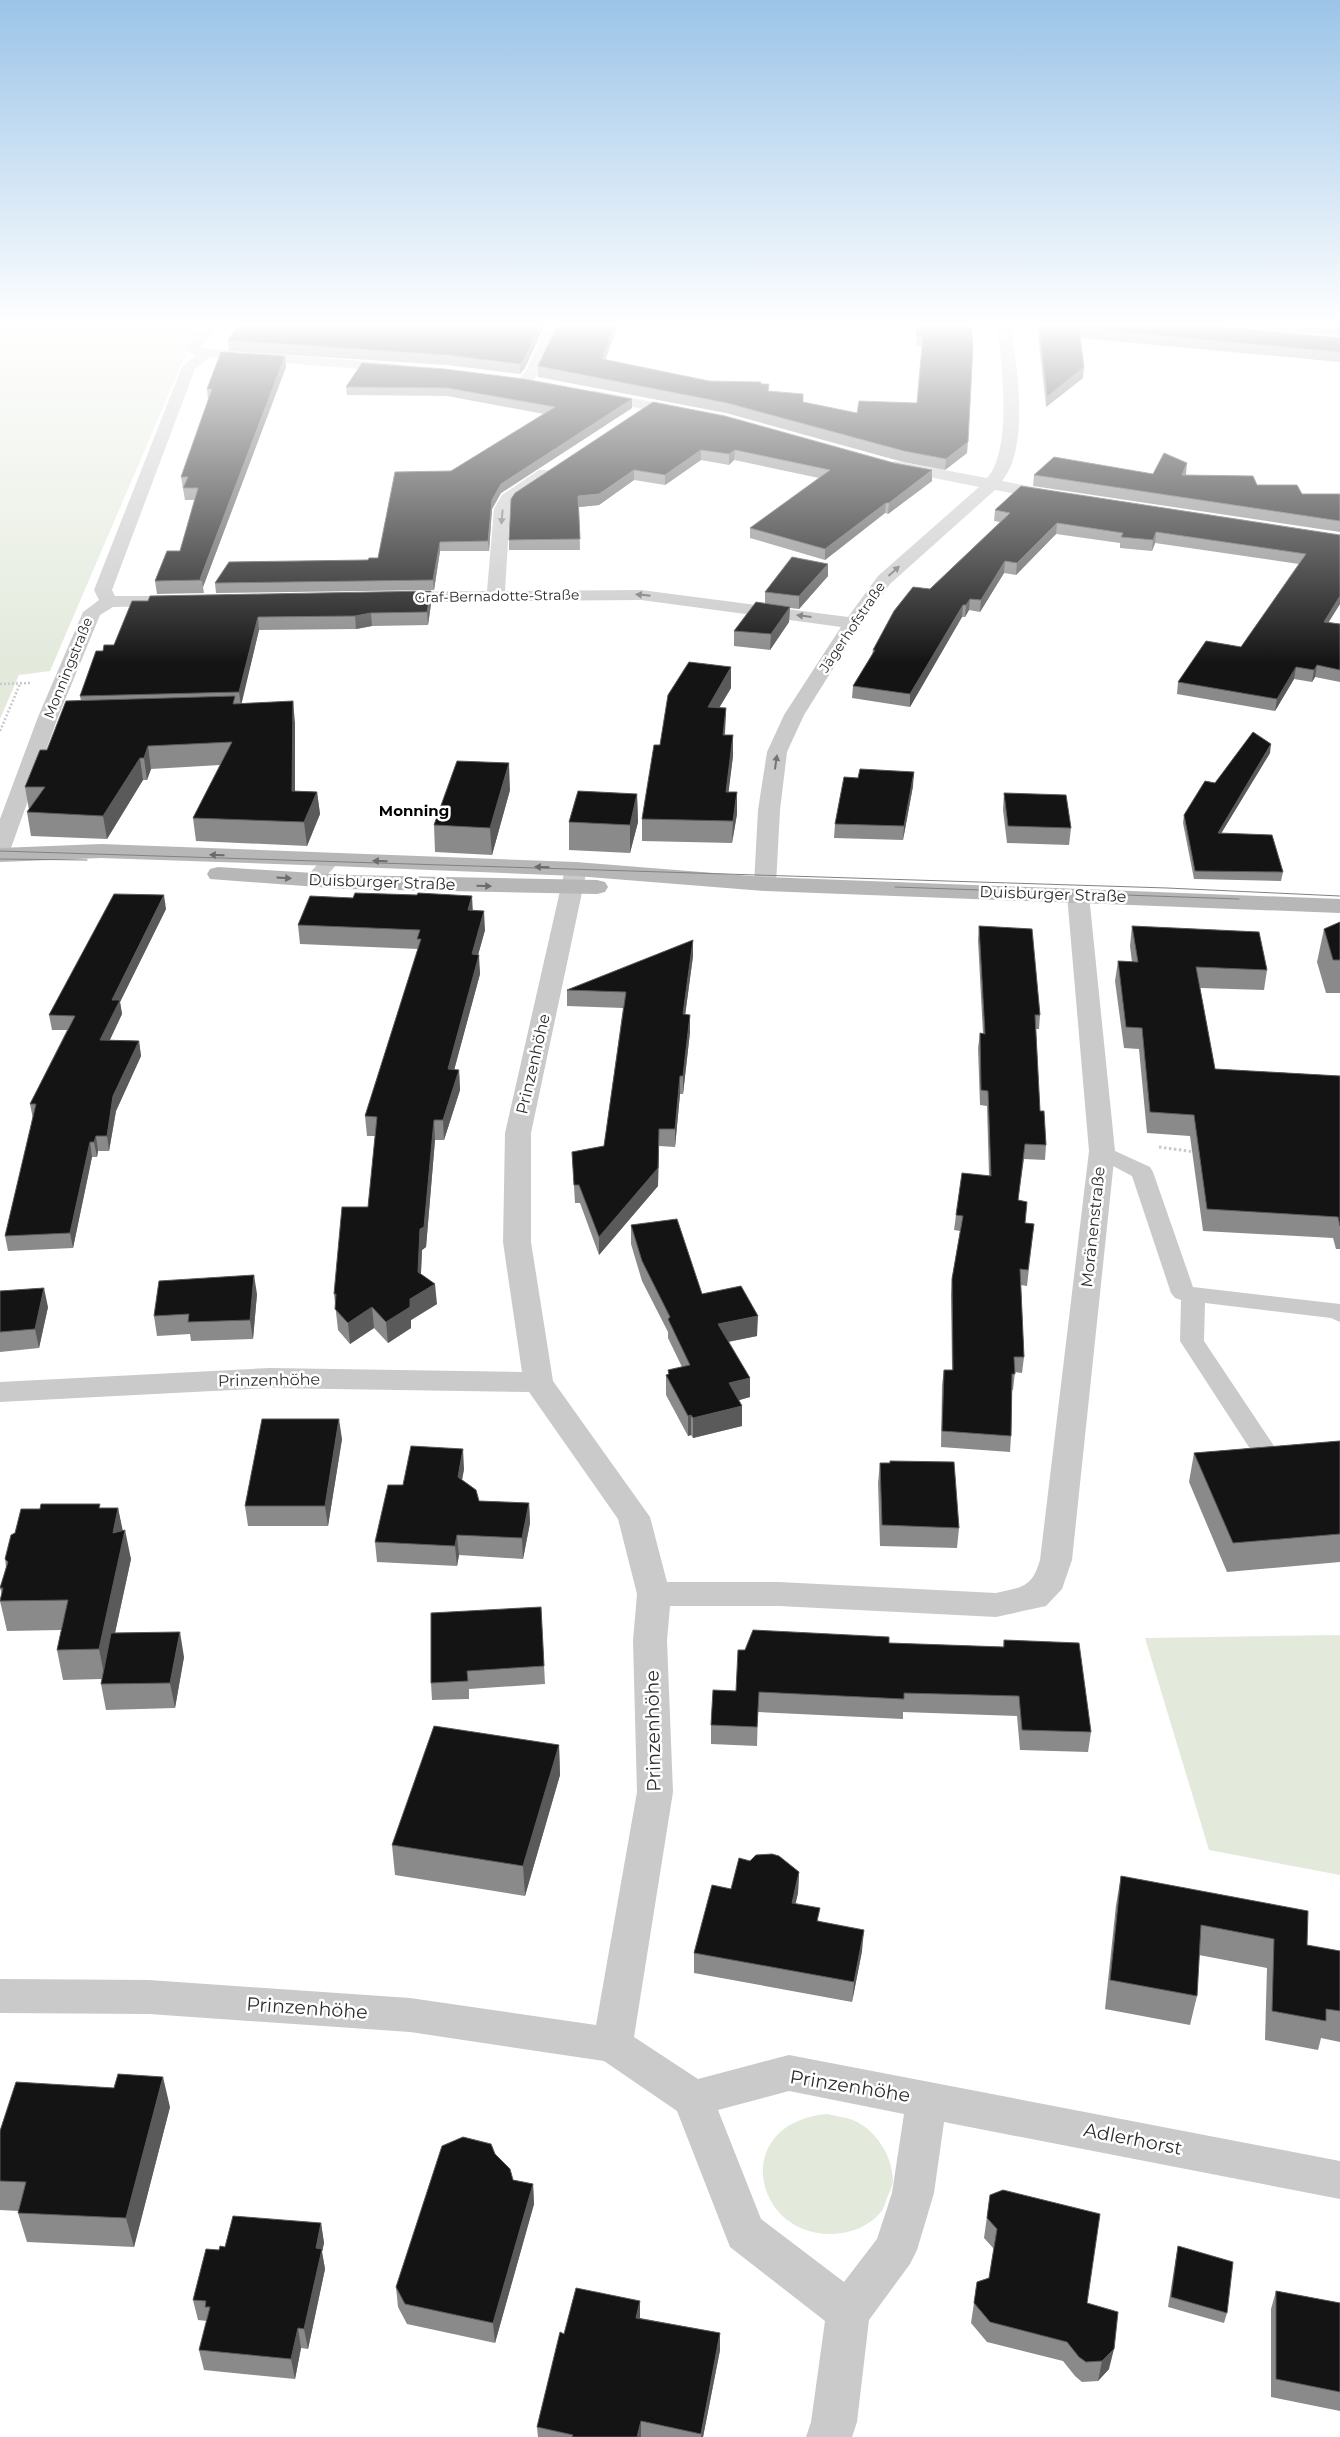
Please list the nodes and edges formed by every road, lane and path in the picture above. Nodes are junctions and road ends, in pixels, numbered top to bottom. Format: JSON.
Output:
{"nodes":[{"id":1,"x":162,"y":436,"type":"edge"},
{"id":2,"x":1009,"y":436,"type":"edge"},
{"id":3,"x":882,"y":462,"type":"edge"},
{"id":4,"x":560,"y":464,"type":"edge"},
{"id":5,"x":990,"y":486,"type":"junction"},
{"id":6,"x":1065,"y":498,"type":"edge"},
{"id":7,"x":496,"y":596,"type":"junction"},
{"id":8,"x":377,"y":598,"type":"edge"},
{"id":9,"x":188,"y":601,"type":"edge"},
{"id":10,"x":109,"y":602,"type":"junction"},
{"id":11,"x":853,"y":623,"type":"junction"},
{"id":12,"x":20,"y":684,"type":"dead end"},
{"id":13,"x":48,"y":717,"type":"junction"},
{"id":14,"x":68,"y":717,"type":"edge"},
{"id":15,"x":0,"y":731,"type":"edge"},
{"id":16,"x":0,"y":848,"type":"edge"},
{"id":17,"x":0,"y":856,"type":"edge"},
{"id":18,"x":332,"y":859,"type":"junction"},
{"id":19,"x":575,"y":878,"type":"junction"},
{"id":20,"x":313,"y":880,"type":"junction"},
{"id":21,"x":765,"y":884,"type":"junction"},
{"id":22,"x":1078,"y":895,"type":"junction"},
{"id":23,"x":1340,"y":906,"type":"edge"},
{"id":24,"x":1101,"y":1145,"type":"junction"},
{"id":25,"x":1196,"y":1152,"type":"edge"},
{"id":26,"x":1193,"y":1294,"type":"junction"},
{"id":27,"x":1340,"y":1314,"type":"edge"},
{"id":28,"x":538,"y":1382,"type":"junction"},
{"id":29,"x":0,"y":1392,"type":"edge"},
{"id":30,"x":1265,"y":1452,"type":"edge"},
{"id":31,"x":654,"y":1594,"type":"junction"},
{"id":32,"x":0,"y":1996,"type":"edge"},
{"id":33,"x":613,"y":2045,"type":"junction"},
{"id":34,"x":693,"y":2099,"type":"junction"},
{"id":35,"x":927,"y":2099,"type":"junction"},
{"id":36,"x":1340,"y":2180,"type":"edge"},
{"id":37,"x":848,"y":2312,"type":"junction"},
{"id":38,"x":829,"y":2437,"type":"edge"}],
"edges":[{"from":1,"to":10,"type":"street","name":"Monningstraße"},
{"from":2,"to":5,"type":"street","name":"Jägerhofstraße"},
{"from":3,"to":5,"type":"street"},
{"from":4,"to":7,"type":"street","one_way":true},
{"from":5,"to":6,"type":"street"},
{"from":11,"to":5,"type":"street","name":"Jägerhofstraße","one_way":true},
{"from":7,"to":8,"type":"street","name":"Graf-Bernadotte-Straße"},
{"from":11,"to":7,"type":"street","name":"Graf-Bernadotte-Straße","one_way":true},
{"from":9,"to":10,"type":"street"},
{"from":10,"to":13,"type":"street","name":"Monningstraße"},
{"from":21,"to":11,"type":"street","name":"Jägerhofstraße","one_way":true},
{"from":12,"to":15,"type":"path"},
{"from":13,"to":14,"type":"lane"},
{"from":13,"to":16,"type":"street","name":"Monningstraße"},
{"from":18,"to":17,"type":"main road","name":"Duisburger Straße","one_way":true},
{"from":17,"to":20,"type":"main road","name":"Duisburger Straße","one_way":true},
{"from":19,"to":18,"type":"main road","name":"Duisburger Straße","one_way":true},
{"from":18,"to":20,"type":"lane"},
{"from":20,"to":19,"type":"main road","name":"Duisburger Straße","one_way":true},
{"from":19,"to":21,"type":"main road","name":"Duisburger Straße"},
{"from":19,"to":28,"type":"street","name":"Prinzenhöhe"},
{"from":21,"to":22,"type":"main road","name":"Duisburger Straße"},
{"from":22,"to":23,"type":"main road","name":"Duisburger Straße"},
{"from":22,"to":24,"type":"street","name":"Moränenstraße"},
{"from":24,"to":25,"type":"path"},
{"from":24,"to":26,"type":"lane"},
{"from":24,"to":31,"type":"street","name":"Moränenstraße"},
{"from":26,"to":27,"type":"lane"},
{"from":26,"to":30,"type":"lane"},
{"from":28,"to":29,"type":"street","name":"Prinzenhöhe"},
{"from":28,"to":31,"type":"street","name":"Prinzenhöhe"},
{"from":31,"to":33,"type":"street","name":"Prinzenhöhe"},
{"from":32,"to":33,"type":"street","name":"Prinzenhöhe"},
{"from":33,"to":34,"type":"street","name":"Prinzenhöhe"},
{"from":34,"to":35,"type":"street","name":"Prinzenhöhe"},
{"from":34,"to":37,"type":"street"},
{"from":35,"to":36,"type":"street","name":"Adlerhorst"},
{"from":35,"to":37,"type":"street","name":"Prinzenhöhe"},
{"from":37,"to":38,"type":"street","name":"Prinzenhöhe"}]}
